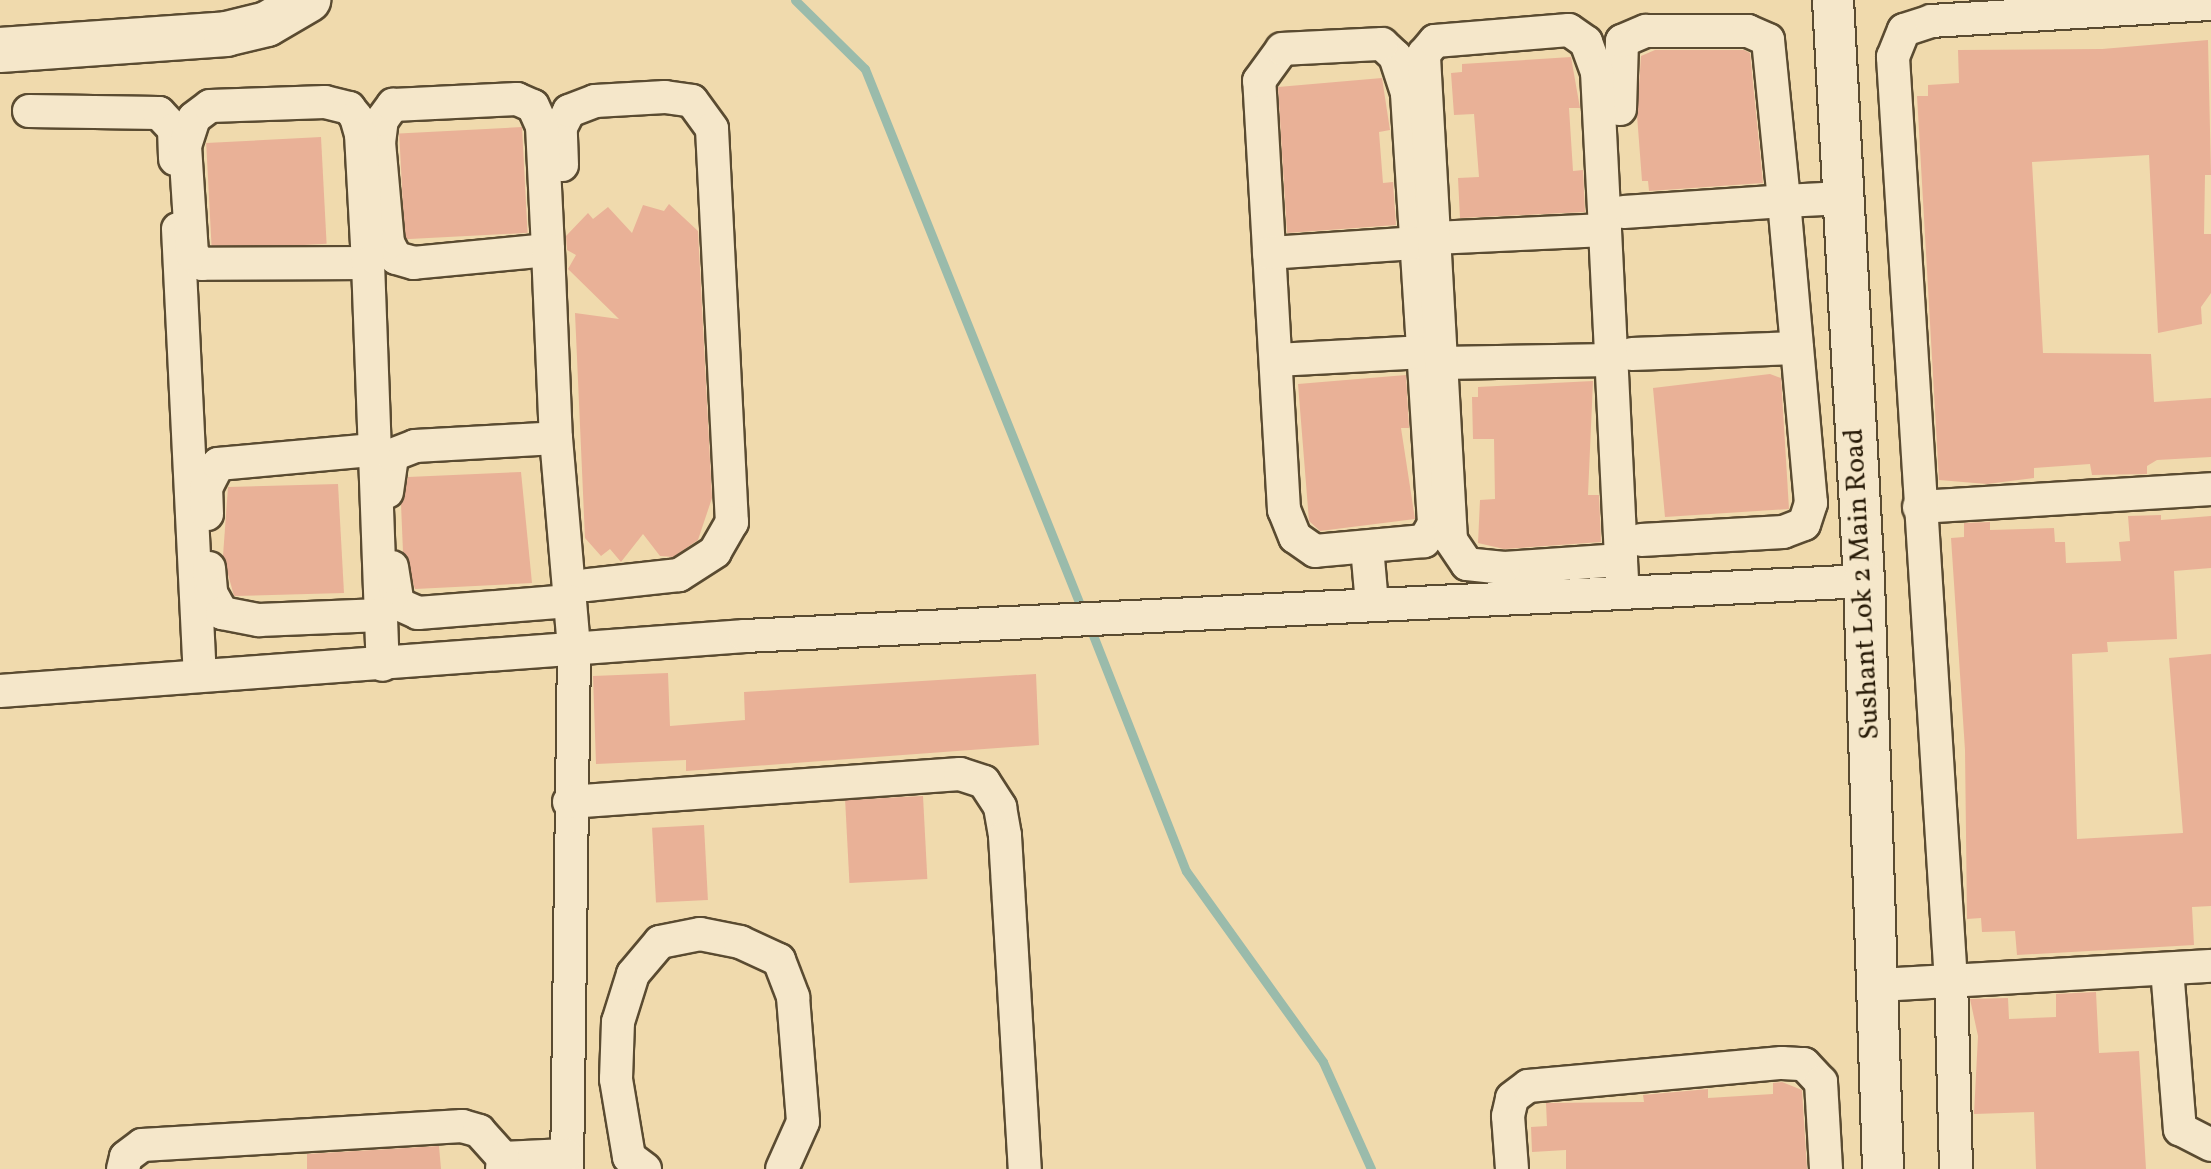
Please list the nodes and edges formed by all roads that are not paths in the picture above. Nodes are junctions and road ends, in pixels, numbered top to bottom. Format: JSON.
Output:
{"nodes":[{"id":1,"x":308,"y":0,"type":"edge"},
{"id":2,"x":1833,"y":0,"type":"edge"},
{"id":3,"x":2211,"y":4,"type":"edge"},
{"id":4,"x":0,"y":50,"type":"edge"},
{"id":5,"x":29,"y":111,"type":"dead end"},
{"id":6,"x":1843,"y":198,"type":"junction"},
{"id":7,"x":1784,"y":201,"type":"junction"},
{"id":8,"x":1615,"y":221,"type":"junction"},
{"id":9,"x":1426,"y":240,"type":"junction"},
{"id":10,"x":548,"y":250,"type":"junction"},
{"id":11,"x":1269,"y":253,"type":"junction"},
{"id":12,"x":368,"y":263,"type":"junction"},
{"id":13,"x":1797,"y":348,"type":"junction"},
{"id":14,"x":1622,"y":357,"type":"junction"},
{"id":15,"x":1433,"y":358,"type":"junction"},
{"id":16,"x":1276,"y":360,"type":"junction"},
{"id":17,"x":556,"y":438,"type":"junction"},
{"id":18,"x":373,"y":450,"type":"junction"},
{"id":19,"x":2211,"y":489,"type":"edge"},
{"id":20,"x":1919,"y":507,"type":"junction"},
{"id":21,"x":1367,"y":547,"type":"junction"},
{"id":22,"x":1631,"y":550,"type":"junction"},
{"id":23,"x":1864,"y":581,"type":"junction"},
{"id":24,"x":1633,"y":592,"type":"junction"},
{"id":25,"x":578,"y":593,"type":"junction"},
{"id":26,"x":1372,"y":604,"type":"junction"},
{"id":27,"x":381,"y":615,"type":"junction"},
{"id":28,"x":583,"y":648,"type":"junction"},
{"id":29,"x":383,"y":665,"type":"junction"},
{"id":30,"x":200,"y":673,"type":"junction"},
{"id":31,"x":0,"y":691,"type":"edge"},
{"id":32,"x":569,"y":802,"type":"junction"},
{"id":33,"x":2211,"y":966,"type":"edge"},
{"id":34,"x":2167,"y":969,"type":"junction"},
{"id":35,"x":1951,"y":982,"type":"junction"},
{"id":36,"x":1878,"y":985,"type":"junction"},
{"id":37,"x":616,"y":1079,"type":"junction"},
{"id":38,"x":564,"y":1083,"type":"junction"},
{"id":39,"x":2211,"y":1145,"type":"edge"},
{"id":40,"x":567,"y":1162,"type":"edge"},
{"id":41,"x":502,"y":1163,"type":"edge"},
{"id":42,"x":123,"y":1169,"type":"edge"},
{"id":43,"x":645,"y":1169,"type":"edge"},
{"id":44,"x":782,"y":1169,"type":"edge"},
{"id":45,"x":1025,"y":1169,"type":"edge"},
{"id":46,"x":1512,"y":1169,"type":"edge"},
{"id":47,"x":1826,"y":1169,"type":"edge"},
{"id":48,"x":1883,"y":1169,"type":"edge"},
{"id":49,"x":1956,"y":1169,"type":"edge"}],
"edges":[{"from":1,"to":4,"type":"main road"},
{"from":2,"to":6,"type":"street","name":"Sushant Lok 2 Main Road"},
{"from":3,"to":20,"type":"street"},
{"from":5,"to":30,"type":"street"},
{"from":6,"to":7,"type":"street"},
{"from":6,"to":23,"type":"street","name":"Sushant Lok 2 Main Road"},
{"from":7,"to":8,"type":"street"},
{"from":7,"to":8,"type":"street"},
{"from":7,"to":13,"type":"street"},
{"from":8,"to":9,"type":"street"},
{"from":8,"to":9,"type":"street"},
{"from":8,"to":14,"type":"street"},
{"from":9,"to":11,"type":"street"},
{"from":9,"to":11,"type":"street"},
{"from":9,"to":15,"type":"street"},
{"from":10,"to":10,"type":"street"},
{"from":10,"to":17,"type":"street"},
{"from":11,"to":16,"type":"street"},
{"from":12,"to":12,"type":"street"},
{"from":12,"to":18,"type":"street"},
{"from":13,"to":14,"type":"street"},
{"from":13,"to":22,"type":"street"},
{"from":14,"to":15,"type":"street"},
{"from":14,"to":22,"type":"street"},
{"from":15,"to":16,"type":"street"},
{"from":15,"to":21,"type":"street"},
{"from":15,"to":22,"type":"street"},
{"from":16,"to":21,"type":"street"},
{"from":17,"to":25,"type":"street"},
{"from":17,"to":25,"type":"street"},
{"from":18,"to":27,"type":"street"},
{"from":18,"to":27,"type":"street"},
{"from":19,"to":20,"type":"street"},
{"from":20,"to":35,"type":"street"},
{"from":21,"to":26,"type":"street"},
{"from":22,"to":24,"type":"street"},
{"from":23,"to":24,"type":"street"},
{"from":23,"to":36,"type":"street","name":"Sushant Lok 2 Main Road"},
{"from":24,"to":26,"type":"street"},
{"from":25,"to":25,"type":"street"},
{"from":25,"to":28,"type":"street"},
{"from":26,"to":28,"type":"street"},
{"from":27,"to":29,"type":"street"},
{"from":28,"to":29,"type":"street"},
{"from":28,"to":32,"type":"street"},
{"from":29,"to":30,"type":"street"},
{"from":30,"to":31,"type":"street"},
{"from":32,"to":38,"type":"street"},
{"from":32,"to":45,"type":"street"},
{"from":33,"to":34,"type":"street"},
{"from":34,"to":35,"type":"street"},
{"from":34,"to":39,"type":"street"},
{"from":35,"to":36,"type":"street"},
{"from":35,"to":49,"type":"street"},
{"from":36,"to":48,"type":"street","name":"Sushant Lok 2 Main Road"},
{"from":37,"to":38,"type":"street"},
{"from":37,"to":43,"type":"street"},
{"from":37,"to":44,"type":"street"},
{"from":38,"to":40,"type":"street"},
{"from":40,"to":41,"type":"street"},
{"from":41,"to":42,"type":"street"},
{"from":46,"to":47,"type":"street"}]}
